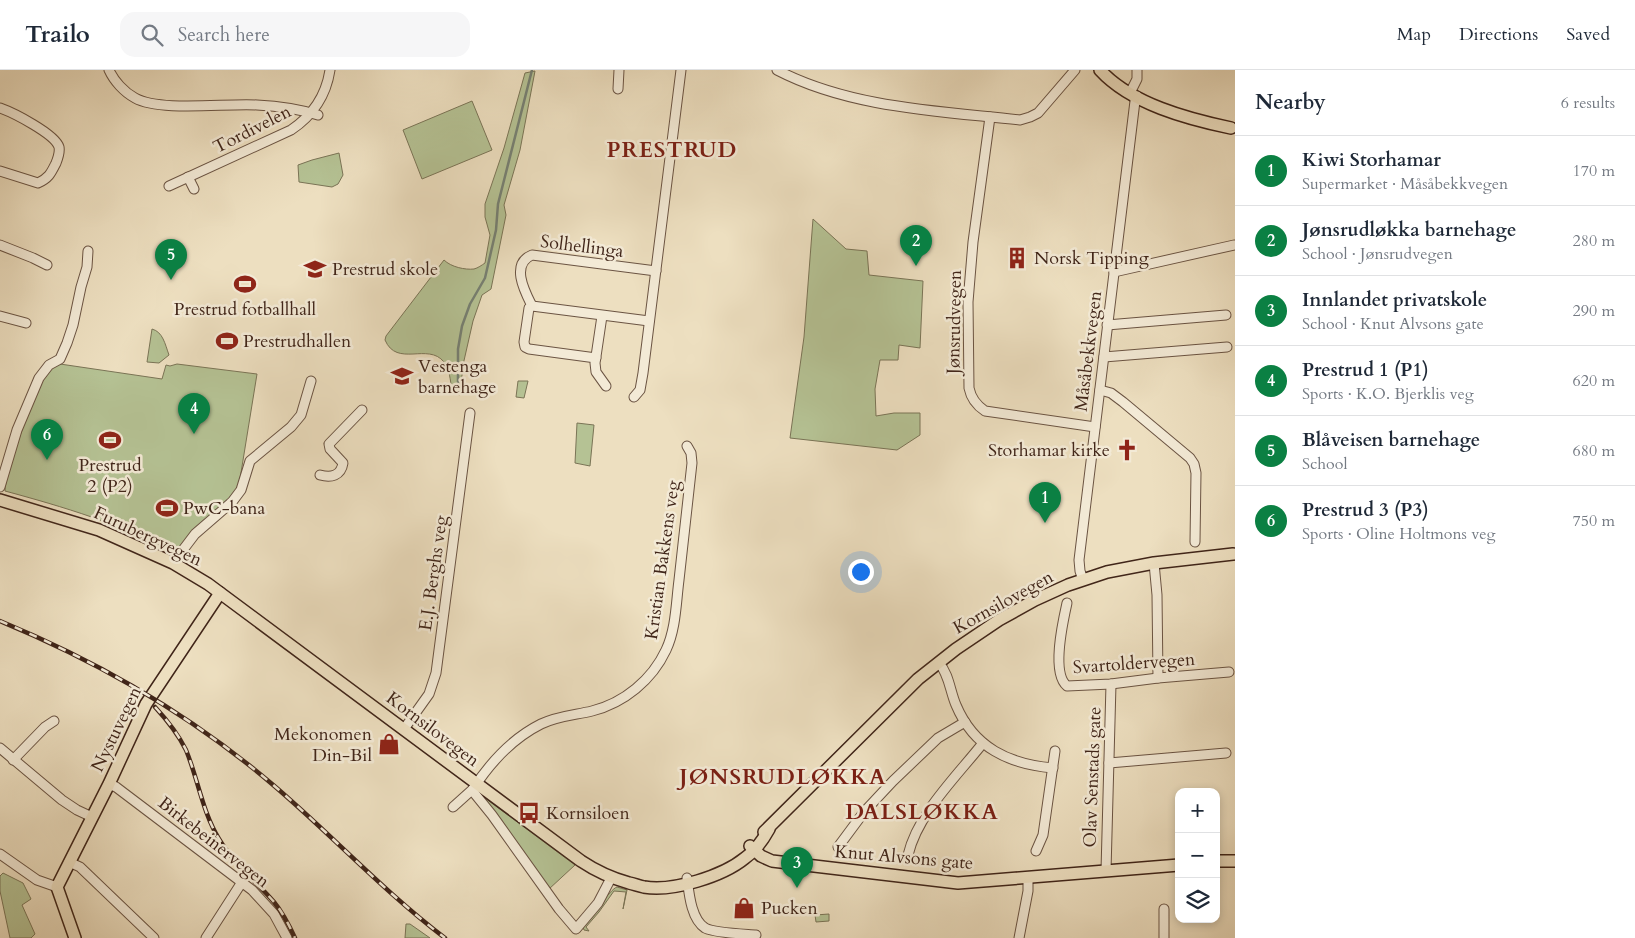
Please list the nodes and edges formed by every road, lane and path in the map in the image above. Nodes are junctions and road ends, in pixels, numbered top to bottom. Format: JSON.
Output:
{"nodes":[{"id":1,"x":109,"y":70,"type":"edge"},
{"id":2,"x":330,"y":70,"type":"edge"},
{"id":3,"x":620,"y":70,"type":"edge"},
{"id":4,"x":682,"y":70,"type":"edge"},
{"id":5,"x":777,"y":70,"type":"edge"},
{"id":6,"x":1075,"y":70,"type":"edge"},
{"id":7,"x":1100,"y":70,"type":"edge"},
{"id":8,"x":1137,"y":70,"type":"edge"},
{"id":9,"x":618,"y":89,"type":"dead end"},
{"id":10,"x":1134,"y":95,"type":"junction"},
{"id":11,"x":0,"y":108,"type":"edge"},
{"id":12,"x":314,"y":114,"type":"junction"},
{"id":13,"x":990,"y":117,"type":"junction"},
{"id":14,"x":1234,"y":128,"type":"edge"},
{"id":15,"x":0,"y":171,"type":"edge"},
{"id":16,"x":188,"y":177,"type":"junction"},
{"id":17,"x":169,"y":186,"type":"dead end"},
{"id":18,"x":194,"y":189,"type":"dead end"},
{"id":19,"x":0,"y":245,"type":"edge"},
{"id":20,"x":1234,"y":245,"type":"edge"},
{"id":21,"x":88,"y":251,"type":"dead end"},
{"id":22,"x":46,"y":265,"type":"dead end"},
{"id":23,"x":656,"y":271,"type":"junction"},
{"id":24,"x":1114,"y":272,"type":"junction"},
{"id":25,"x":532,"y":306,"type":"junction"},
{"id":26,"x":1226,"y":315,"type":"dead end"},
{"id":27,"x":0,"y":316,"type":"edge"},
{"id":28,"x":602,"y":316,"type":"junction"},
{"id":29,"x":649,"y":321,"type":"junction"},
{"id":30,"x":26,"y":323,"type":"dead end"},
{"id":31,"x":1107,"y":325,"type":"junction"},
{"id":32,"x":1227,"y":347,"type":"dead end"},
{"id":33,"x":1104,"y":357,"type":"junction"},
{"id":34,"x":596,"y":358,"type":"junction"},
{"id":35,"x":312,"y":382,"type":"dead end"},
{"id":36,"x":606,"y":386,"type":"dead end"},
{"id":37,"x":1100,"y":390,"type":"junction"},
{"id":38,"x":634,"y":397,"type":"dead end"},
{"id":39,"x":362,"y":410,"type":"dead end"},
{"id":40,"x":470,"y":413,"type":"dead end"},
{"id":41,"x":1095,"y":427,"type":"junction"},
{"id":42,"x":687,"y":446,"type":"dead end"},
{"id":43,"x":320,"y":475,"type":"dead end"},
{"id":44,"x":0,"y":487,"type":"edge"},
{"id":45,"x":0,"y":500,"type":"edge"},
{"id":46,"x":1195,"y":542,"type":"dead end"},
{"id":47,"x":1234,"y":553,"type":"edge"},
{"id":48,"x":173,"y":563,"type":"junction"},
{"id":49,"x":1154,"y":563,"type":"junction"},
{"id":50,"x":1083,"y":580,"type":"junction"},
{"id":51,"x":220,"y":593,"type":"junction"},
{"id":52,"x":1067,"y":602,"type":"dead end"},
{"id":53,"x":938,"y":663,"type":"junction"},
{"id":54,"x":1229,"y":672,"type":"dead end"},
{"id":55,"x":1158,"y":678,"type":"junction"},
{"id":56,"x":1111,"y":684,"type":"junction"},
{"id":57,"x":54,"y":721,"type":"dead end"},
{"id":58,"x":965,"y":722,"type":"junction"},
{"id":59,"x":404,"y":729,"type":"junction"},
{"id":60,"x":983,"y":742,"type":"junction"},
{"id":61,"x":0,"y":748,"type":"edge"},
{"id":62,"x":1055,"y":751,"type":"dead end"},
{"id":63,"x":1226,"y":753,"type":"dead end"},
{"id":64,"x":13,"y":760,"type":"junction"},
{"id":65,"x":1109,"y":763,"type":"junction"},
{"id":66,"x":1053,"y":768,"type":"junction"},
{"id":67,"x":109,"y":784,"type":"junction"},
{"id":68,"x":475,"y":786,"type":"junction"},
{"id":69,"x":453,"y":807,"type":"dead end"},
{"id":70,"x":92,"y":817,"type":"junction"},
{"id":71,"x":838,"y":847,"type":"dead end"},
{"id":72,"x":752,"y":848,"type":"junction"},
{"id":73,"x":1036,"y":851,"type":"dead end"},
{"id":74,"x":0,"y":854,"type":"edge"},
{"id":75,"x":908,"y":855,"type":"dead end"},
{"id":76,"x":1220,"y":861,"type":"edge"},
{"id":77,"x":1235,"y":861,"type":"edge"},
{"id":78,"x":69,"y":862,"type":"junction"},
{"id":79,"x":1175,"y":865,"type":"edge"},
{"id":80,"x":1106,"y":871,"type":"junction"},
{"id":81,"x":1028,"y":877,"type":"junction"},
{"id":82,"x":611,"y":878,"type":"junction"},
{"id":83,"x":687,"y":881,"type":"junction"},
{"id":84,"x":242,"y":882,"type":"junction"},
{"id":85,"x":58,"y":888,"type":"junction"},
{"id":86,"x":1164,"y":909,"type":"dead end"},
{"id":87,"x":756,"y":935,"type":"dead end"},
{"id":88,"x":75,"y":938,"type":"edge"},
{"id":89,"x":154,"y":938,"type":"edge"},
{"id":90,"x":206,"y":938,"type":"edge"},
{"id":91,"x":287,"y":938,"type":"edge"},
{"id":92,"x":1019,"y":938,"type":"edge"},
{"id":93,"x":1164,"y":938,"type":"edge"}],
"edges":[{"from":1,"to":12,"type":"street"},
{"from":2,"to":12,"type":"street","name":"Tordivelen"},
{"from":3,"to":9,"type":"street"},
{"from":4,"to":23,"type":"street"},
{"from":5,"to":13,"type":"street"},
{"from":6,"to":13,"type":"street"},
{"from":7,"to":10,"type":"main road"},
{"from":8,"to":10,"type":"street","name":"Måsåbekkvegen"},
{"from":10,"to":14,"type":"main road"},
{"from":10,"to":24,"type":"street","name":"Måsåbekkvegen"},
{"from":11,"to":15,"type":"street"},
{"from":12,"to":16,"type":"street","name":"Tordivelen"},
{"from":13,"to":41,"type":"street","name":"Jønsrudvegen"},
{"from":16,"to":17,"type":"street","name":"Tordivelen"},
{"from":16,"to":18,"type":"street"},
{"from":19,"to":22,"type":"street"},
{"from":20,"to":24,"type":"street"},
{"from":21,"to":44,"type":"street"},
{"from":23,"to":25,"type":"street","name":"Solhellinga"},
{"from":23,"to":29,"type":"street"},
{"from":24,"to":31,"type":"street","name":"Måsåbekkvegen"},
{"from":25,"to":28,"type":"street"},
{"from":25,"to":34,"type":"street"},
{"from":26,"to":31,"type":"street"},
{"from":27,"to":30,"type":"street"},
{"from":28,"to":29,"type":"street"},
{"from":28,"to":34,"type":"street"},
{"from":29,"to":38,"type":"street"},
{"from":31,"to":33,"type":"street","name":"Måsåbekkvegen"},
{"from":32,"to":33,"type":"street"},
{"from":33,"to":37,"type":"street","name":"Måsåbekkvegen"},
{"from":34,"to":36,"type":"street"},
{"from":35,"to":48,"type":"street"},
{"from":37,"to":41,"type":"street","name":"Måsåbekkvegen"},
{"from":37,"to":46,"type":"street"},
{"from":39,"to":43,"type":"street"},
{"from":40,"to":59,"type":"street","name":"E.J. Berghs veg"},
{"from":41,"to":50,"type":"street","name":"Måsåbekkvegen"},
{"from":42,"to":68,"type":"street","name":"Kristian Bakkens veg"},
{"from":45,"to":48,"type":"main road","name":"Furubergvegen"},
{"from":47,"to":49,"type":"main road","name":"Kornsilovegen"},
{"from":48,"to":51,"type":"main road","name":"Furubergvegen"},
{"from":49,"to":50,"type":"main road","name":"Kornsilovegen"},
{"from":49,"to":55,"type":"street"},
{"from":50,"to":53,"type":"main road","name":"Kornsilovegen"},
{"from":51,"to":59,"type":"main road","name":"Kornsilovegen"},
{"from":51,"to":67,"type":"main road","name":"Nystuvegen"},
{"from":52,"to":56,"type":"street","name":"Svartoldervegen"},
{"from":53,"to":58,"type":"street"},
{"from":53,"to":72,"type":"main road","name":"Kornsilovegen"},
{"from":54,"to":55,"type":"street","name":"Svartoldervegen"},
{"from":55,"to":56,"type":"street","name":"Svartoldervegen"},
{"from":56,"to":65,"type":"street","name":"Olav Senstads gate"},
{"from":57,"to":64,"type":"street"},
{"from":58,"to":60,"type":"street"},
{"from":58,"to":71,"type":"street"},
{"from":59,"to":68,"type":"main road","name":"Kornsilovegen"},
{"from":60,"to":66,"type":"street"},
{"from":60,"to":75,"type":"street"},
{"from":61,"to":64,"type":"street"},
{"from":62,"to":66,"type":"street"},
{"from":63,"to":65,"type":"street"},
{"from":64,"to":70,"type":"street"},
{"from":65,"to":80,"type":"street","name":"Olav Senstads gate"},
{"from":66,"to":73,"type":"street"},
{"from":67,"to":70,"type":"main road","name":"Nystuvegen"},
{"from":67,"to":84,"type":"street","name":"Birkebeinervegen"},
{"from":68,"to":69,"type":"street","name":"Kornsilovegen"},
{"from":68,"to":82,"type":"main road","name":"Kornsilovegen"},
{"from":68,"to":82,"type":"street"},
{"from":70,"to":78,"type":"main road","name":"Nystuvegen"},
{"from":72,"to":81,"type":"main road","name":"Knut Alvsons gate"},
{"from":72,"to":83,"type":"main road","name":"Kornsilovegen"},
{"from":74,"to":85,"type":"street"},
{"from":76,"to":77,"type":"main road"},
{"from":78,"to":85,"type":"main road","name":"Nystuvegen"},
{"from":78,"to":89,"type":"street"},
{"from":79,"to":80,"type":"main road","name":"Knut Alvsons gate"},
{"from":80,"to":81,"type":"main road","name":"Knut Alvsons gate"},
{"from":81,"to":92,"type":"street"},
{"from":82,"to":83,"type":"main road","name":"Kornsilovegen"},
{"from":83,"to":87,"type":"street"},
{"from":84,"to":90,"type":"street"},
{"from":84,"to":91,"type":"street","name":"Birkebeinervegen"},
{"from":85,"to":88,"type":"main road"},
{"from":86,"to":93,"type":"street"}]}
